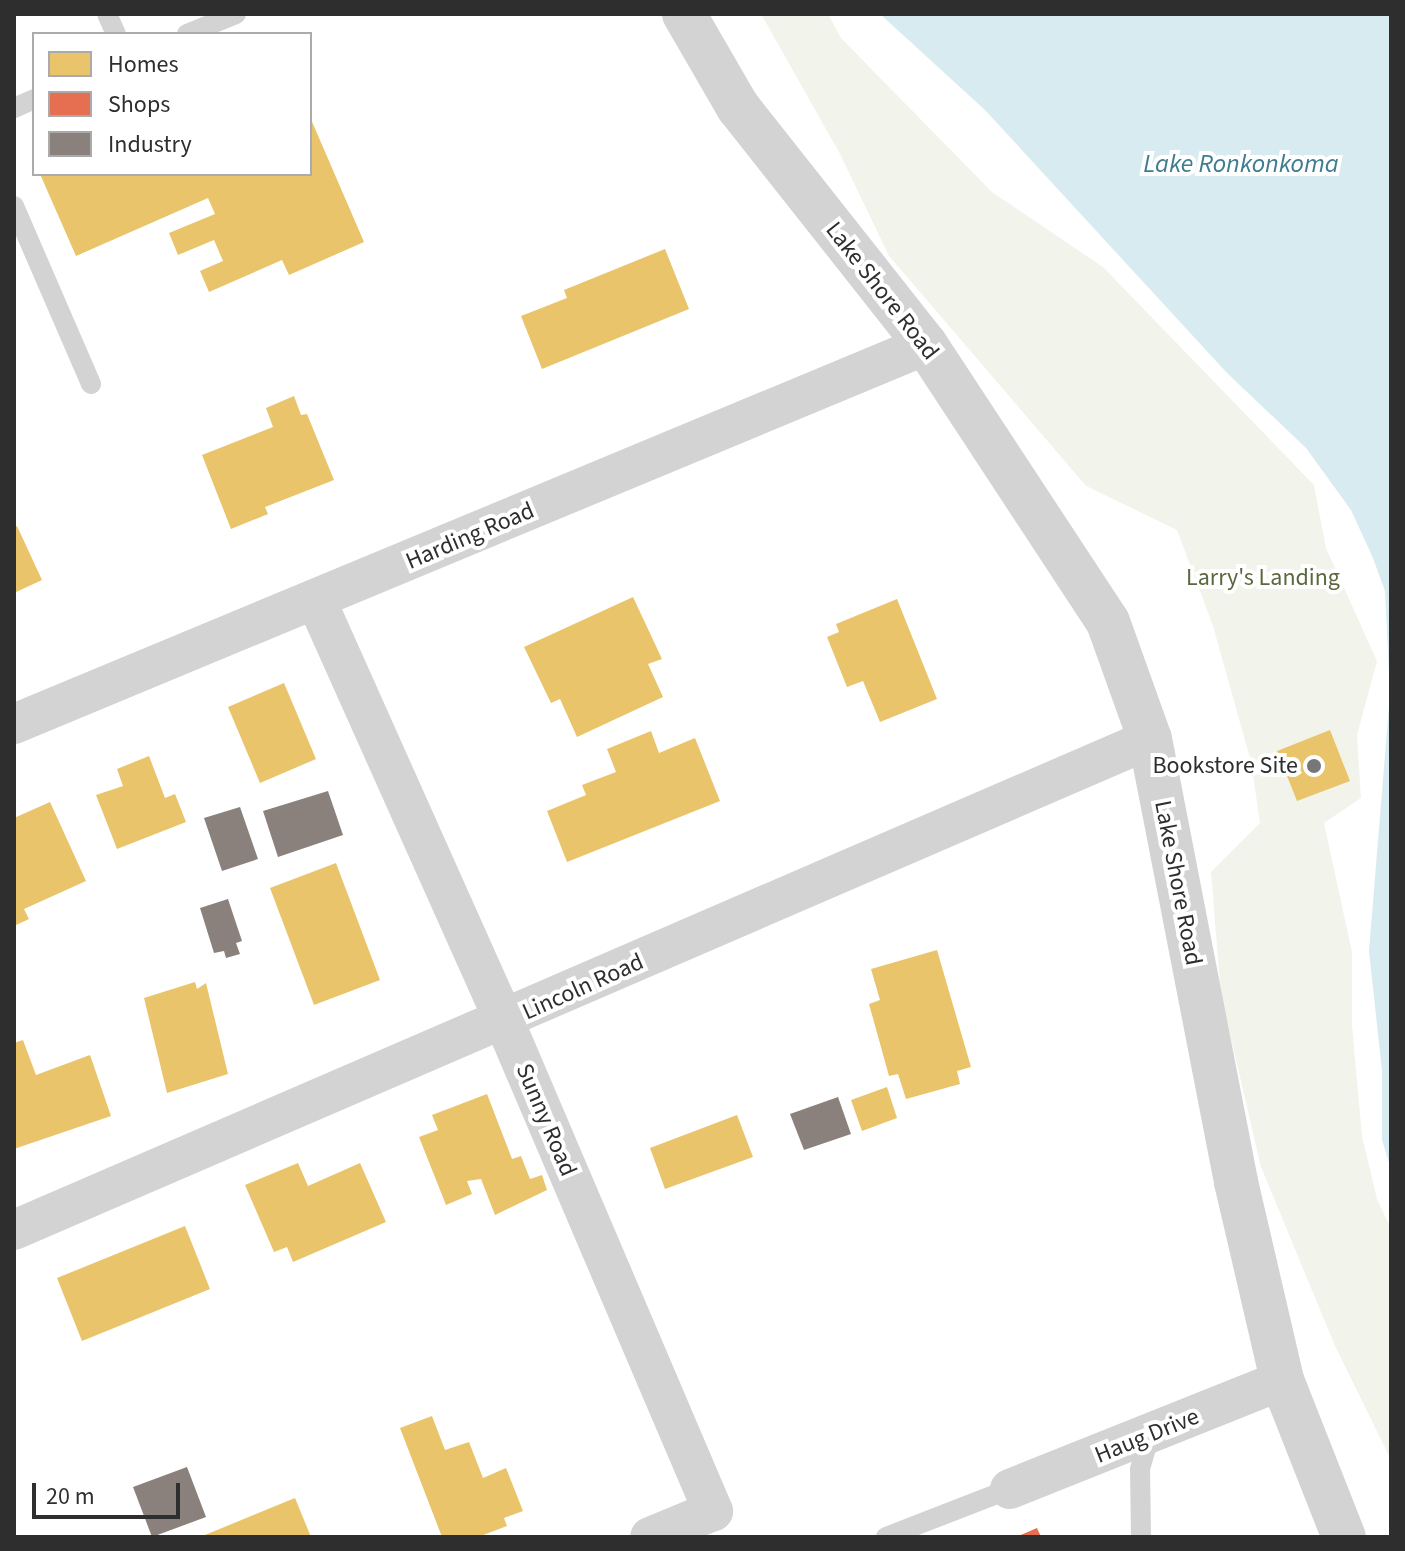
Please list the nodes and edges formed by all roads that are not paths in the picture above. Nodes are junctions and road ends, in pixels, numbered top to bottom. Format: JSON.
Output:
{"nodes":[{"id":1,"x":236,"y":14,"type":"edge"},
{"id":2,"x":684,"y":14,"type":"edge"},
{"id":3,"x":192,"y":32,"type":"edge"},
{"id":4,"x":14,"y":206,"type":"edge"},
{"id":5,"x":926,"y":345,"type":"junction"},
{"id":6,"x":91,"y":384,"type":"dead end"},
{"id":7,"x":316,"y":600,"type":"junction"},
{"id":8,"x":14,"y":724,"type":"edge"},
{"id":9,"x":1150,"y":739,"type":"junction"},
{"id":10,"x":504,"y":1021,"type":"junction"},
{"id":11,"x":14,"y":1230,"type":"edge"},
{"id":12,"x":1282,"y":1380,"type":"junction"},
{"id":13,"x":1149,"y":1437,"type":"junction"},
{"id":14,"x":1010,"y":1489,"type":"joint"},
{"id":15,"x":650,"y":1537,"type":"edge"},
{"id":16,"x":886,"y":1537,"type":"edge"},
{"id":17,"x":1141,"y":1537,"type":"edge"},
{"id":18,"x":1344,"y":1537,"type":"edge"}],
"edges":[{"from":1,"to":3,"type":"lane"},
{"from":2,"to":5,"type":"street","name":"Lake Shore Road"},
{"from":4,"to":6,"type":"lane"},
{"from":5,"to":7,"type":"street","name":"Harding Road"},
{"from":5,"to":9,"type":"street","name":"Lake Shore Road"},
{"from":7,"to":8,"type":"street","name":"Harding Road"},
{"from":7,"to":10,"type":"street","name":"Sunny Road"},
{"from":9,"to":10,"type":"street","name":"Lincoln Road"},
{"from":9,"to":12,"type":"street","name":"Lake Shore Road"},
{"from":10,"to":11,"type":"street","name":"Lincoln Road"},
{"from":10,"to":15,"type":"street","name":"Sunny Road"},
{"from":12,"to":13,"type":"street","name":"Haug Drive"},
{"from":12,"to":18,"type":"street","name":"Lake Shore Road"},
{"from":13,"to":14,"type":"street","name":"Haug Drive"},
{"from":13,"to":17,"type":"lane"},
{"from":14,"to":16,"type":"lane"}]}
